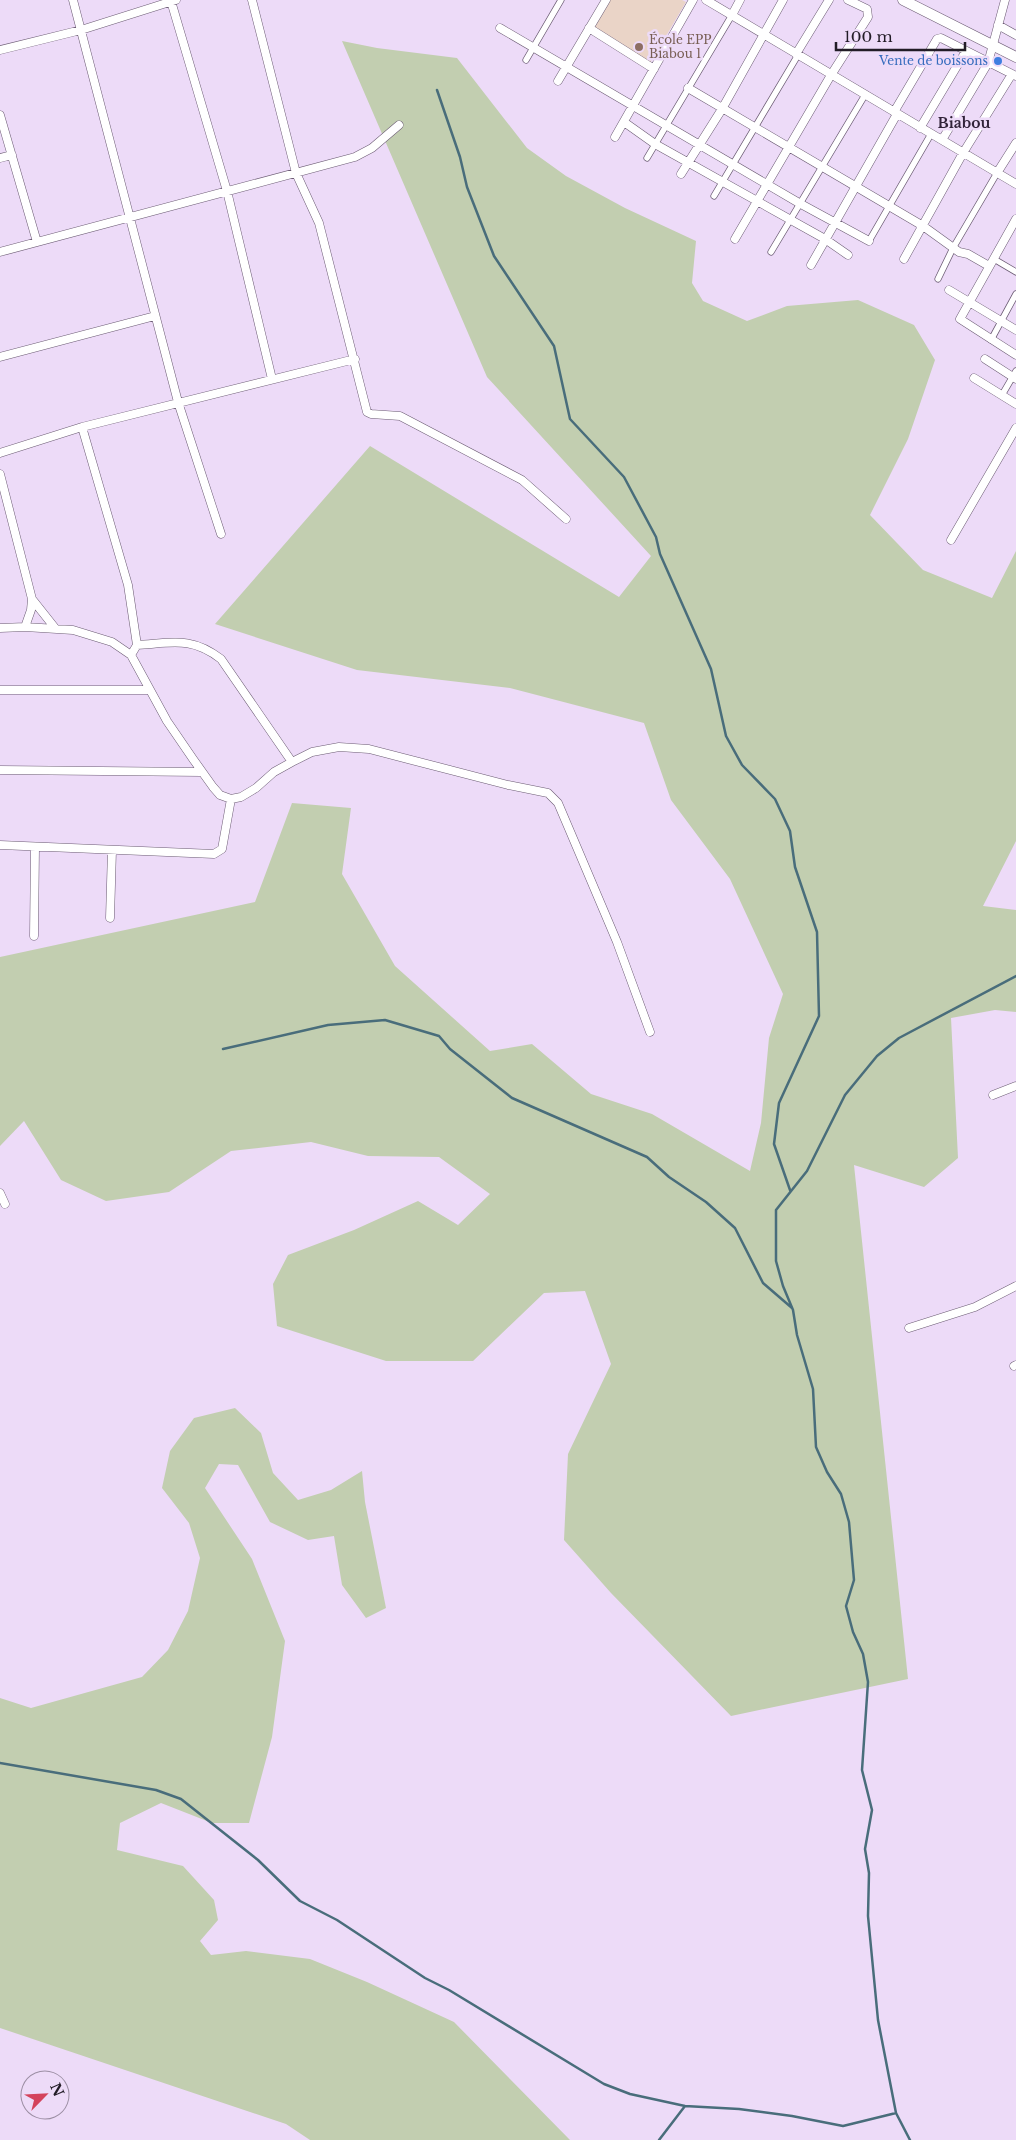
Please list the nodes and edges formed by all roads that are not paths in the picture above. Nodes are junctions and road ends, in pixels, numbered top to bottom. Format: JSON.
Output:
{"nodes":[{"id":1,"x":73,"y":0,"type":"edge"},
{"id":2,"x":252,"y":0,"type":"edge"},
{"id":3,"x":561,"y":0,"type":"edge"},
{"id":4,"x":606,"y":0,"type":"edge"},
{"id":5,"x":693,"y":0,"type":"edge"},
{"id":6,"x":706,"y":0,"type":"edge"},
{"id":7,"x":740,"y":0,"type":"edge"},
{"id":8,"x":784,"y":0,"type":"edge"},
{"id":9,"x":829,"y":0,"type":"edge"},
{"id":10,"x":848,"y":0,"type":"edge"},
{"id":11,"x":903,"y":0,"type":"edge"},
{"id":12,"x":1005,"y":0,"type":"edge"},
{"id":13,"x":174,"y":1,"type":"edge"},
{"id":14,"x":915,"y":2,"type":"edge"},
{"id":15,"x":732,"y":16,"type":"junction"},
{"id":16,"x":998,"y":25,"type":"junction"},
{"id":17,"x":500,"y":28,"type":"dead end"},
{"id":18,"x":589,"y":28,"type":"junction"},
{"id":19,"x":81,"y":30,"type":"junction"},
{"id":20,"x":764,"y":35,"type":"junction"},
{"id":21,"x":1016,"y":35,"type":"edge"},
{"id":22,"x":993,"y":44,"type":"junction"},
{"id":23,"x":534,"y":48,"type":"junction"},
{"id":24,"x":0,"y":50,"type":"edge"},
{"id":25,"x":966,"y":51,"type":"junction"},
{"id":26,"x":797,"y":55,"type":"junction"},
{"id":27,"x":1016,"y":57,"type":"edge"},
{"id":28,"x":526,"y":60,"type":"dead end"},
{"id":29,"x":988,"y":63,"type":"junction"},
{"id":30,"x":567,"y":66,"type":"junction"},
{"id":31,"x":654,"y":69,"type":"junction"},
{"id":32,"x":831,"y":74,"type":"junction"},
{"id":33,"x":1014,"y":75,"type":"edge"},
{"id":34,"x":558,"y":80,"type":"dead end"},
{"id":35,"x":688,"y":88,"type":"junction"},
{"id":36,"x":865,"y":95,"type":"junction"},
{"id":37,"x":634,"y":105,"type":"junction"},
{"id":38,"x":722,"y":109,"type":"junction"},
{"id":39,"x":896,"y":113,"type":"junction"},
{"id":40,"x":0,"y":115,"type":"edge"},
{"id":41,"x":624,"y":122,"type":"junction"},
{"id":42,"x":666,"y":124,"type":"junction"},
{"id":43,"x":399,"y":125,"type":"dead end"},
{"id":44,"x":754,"y":128,"type":"junction"},
{"id":45,"x":920,"y":128,"type":"junction"},
{"id":46,"x":931,"y":134,"type":"junction"},
{"id":47,"x":615,"y":137,"type":"dead end"},
{"id":48,"x":942,"y":140,"type":"junction"},
{"id":49,"x":1016,"y":143,"type":"edge"},
{"id":50,"x":655,"y":144,"type":"junction"},
{"id":51,"x":700,"y":145,"type":"junction"},
{"id":52,"x":788,"y":148,"type":"junction"},
{"id":53,"x":964,"y":153,"type":"junction"},
{"id":54,"x":12,"y":155,"type":"junction"},
{"id":55,"x":0,"y":158,"type":"edge"},
{"id":56,"x":647,"y":158,"type":"dead end"},
{"id":57,"x":688,"y":162,"type":"junction"},
{"id":58,"x":732,"y":163,"type":"junction"},
{"id":59,"x":821,"y":168,"type":"junction"},
{"id":60,"x":296,"y":173,"type":"junction"},
{"id":61,"x":998,"y":173,"type":"junction"},
{"id":62,"x":681,"y":174,"type":"dead end"},
{"id":63,"x":722,"y":181,"type":"junction"},
{"id":64,"x":766,"y":183,"type":"junction"},
{"id":65,"x":1016,"y":184,"type":"edge"},
{"id":66,"x":856,"y":186,"type":"junction"},
{"id":67,"x":227,"y":191,"type":"junction"},
{"id":68,"x":714,"y":196,"type":"dead end"},
{"id":69,"x":756,"y":201,"type":"junction"},
{"id":70,"x":799,"y":203,"type":"junction"},
{"id":71,"x":889,"y":206,"type":"junction"},
{"id":72,"x":129,"y":218,"type":"junction"},
{"id":73,"x":1016,"y":219,"type":"edge"},
{"id":74,"x":790,"y":220,"type":"junction"},
{"id":75,"x":836,"y":222,"type":"junction"},
{"id":76,"x":924,"y":226,"type":"junction"},
{"id":77,"x":735,"y":239,"type":"dead end"},
{"id":78,"x":825,"y":239,"type":"junction"},
{"id":79,"x":869,"y":241,"type":"joint"},
{"id":80,"x":37,"y":242,"type":"junction"},
{"id":81,"x":953,"y":248,"type":"junction"},
{"id":82,"x":0,"y":252,"type":"edge"},
{"id":83,"x":772,"y":252,"type":"dead end"},
{"id":84,"x":848,"y":255,"type":"dead end"},
{"id":85,"x":904,"y":260,"type":"dead end"},
{"id":86,"x":992,"y":262,"type":"junction"},
{"id":87,"x":811,"y":265,"type":"dead end"},
{"id":88,"x":1016,"y":272,"type":"edge"},
{"id":89,"x":938,"y":278,"type":"dead end"},
{"id":90,"x":949,"y":290,"type":"dead end"},
{"id":91,"x":1016,"y":294,"type":"edge"},
{"id":92,"x":969,"y":302,"type":"junction"},
{"id":93,"x":155,"y":316,"type":"junction"},
{"id":94,"x":1001,"y":321,"type":"junction"},
{"id":95,"x":1016,"y":330,"type":"edge"},
{"id":96,"x":991,"y":340,"type":"junction"},
{"id":97,"x":1016,"y":355,"type":"edge"},
{"id":98,"x":0,"y":357,"type":"edge"},
{"id":99,"x":985,"y":359,"type":"dead end"},
{"id":100,"x":355,"y":360,"type":"junction"},
{"id":101,"x":1015,"y":376,"type":"edge"},
{"id":102,"x":974,"y":378,"type":"dead end"},
{"id":103,"x":272,"y":379,"type":"junction"},
{"id":104,"x":1002,"y":395,"type":"junction"},
{"id":105,"x":178,"y":402,"type":"junction"},
{"id":106,"x":1016,"y":404,"type":"edge"},
{"id":107,"x":82,"y":427,"type":"junction"},
{"id":108,"x":1016,"y":428,"type":"edge"},
{"id":109,"x":0,"y":453,"type":"edge"},
{"id":110,"x":0,"y":474,"type":"edge"},
{"id":111,"x":566,"y":519,"type":"dead end"},
{"id":112,"x":221,"y":534,"type":"dead end"},
{"id":113,"x":951,"y":540,"type":"dead end"},
{"id":114,"x":32,"y":599,"type":"junction"},
{"id":115,"x":25,"y":627,"type":"junction"},
{"id":116,"x":0,"y":628,"type":"edge"},
{"id":117,"x":55,"y":628,"type":"junction"},
{"id":118,"x":137,"y":645,"type":"junction"},
{"id":119,"x":131,"y":654,"type":"junction"},
{"id":120,"x":0,"y":690,"type":"edge"},
{"id":121,"x":149,"y":690,"type":"junction"},
{"id":122,"x":292,"y":762,"type":"junction"},
{"id":123,"x":0,"y":770,"type":"edge"},
{"id":124,"x":202,"y":772,"type":"junction"},
{"id":125,"x":231,"y":799,"type":"junction"},
{"id":126,"x":0,"y":845,"type":"edge"},
{"id":127,"x":35,"y":847,"type":"junction"},
{"id":128,"x":112,"y":850,"type":"junction"},
{"id":129,"x":110,"y":918,"type":"dead end"},
{"id":130,"x":34,"y":936,"type":"dead end"},
{"id":131,"x":650,"y":1032,"type":"dead end"},
{"id":132,"x":1016,"y":1086,"type":"edge"},
{"id":133,"x":993,"y":1095,"type":"dead end"},
{"id":134,"x":0,"y":1193,"type":"edge"},
{"id":135,"x":5,"y":1204,"type":"dead end"},
{"id":136,"x":1016,"y":1286,"type":"edge"},
{"id":137,"x":909,"y":1328,"type":"dead end"}],
"edges":[{"from":1,"to":19,"type":"street"},
{"from":2,"to":60,"type":"street"},
{"from":3,"to":23,"type":"street"},
{"from":4,"to":18,"type":"street"},
{"from":5,"to":31,"type":"street"},
{"from":6,"to":15,"type":"street"},
{"from":7,"to":15,"type":"street"},
{"from":8,"to":20,"type":"street"},
{"from":9,"to":26,"type":"street"},
{"from":10,"to":32,"type":"street"},
{"from":11,"to":14,"type":"main road"},
{"from":12,"to":16,"type":"street"},
{"from":13,"to":19,"type":"street"},
{"from":13,"to":67,"type":"street"},
{"from":14,"to":22,"type":"main road"},
{"from":15,"to":20,"type":"street"},
{"from":15,"to":35,"type":"street"},
{"from":16,"to":21,"type":"street"},
{"from":16,"to":22,"type":"street"},
{"from":17,"to":23,"type":"street"},
{"from":18,"to":30,"type":"street"},
{"from":18,"to":31,"type":"street"},
{"from":19,"to":24,"type":"street"},
{"from":19,"to":72,"type":"street"},
{"from":20,"to":26,"type":"street"},
{"from":20,"to":38,"type":"street"},
{"from":22,"to":27,"type":"main road"},
{"from":22,"to":29,"type":"street"},
{"from":23,"to":28,"type":"street"},
{"from":23,"to":30,"type":"street"},
{"from":25,"to":29,"type":"street"},
{"from":25,"to":39,"type":"street"},
{"from":25,"to":45,"type":"street"},
{"from":26,"to":32,"type":"street"},
{"from":26,"to":44,"type":"street"},
{"from":29,"to":33,"type":"street"},
{"from":29,"to":48,"type":"street"},
{"from":30,"to":34,"type":"street"},
{"from":30,"to":37,"type":"street"},
{"from":31,"to":37,"type":"street"},
{"from":32,"to":36,"type":"street"},
{"from":32,"to":52,"type":"street"},
{"from":33,"to":53,"type":"street"},
{"from":35,"to":38,"type":"street"},
{"from":35,"to":42,"type":"street"},
{"from":36,"to":39,"type":"street"},
{"from":36,"to":59,"type":"street"},
{"from":37,"to":41,"type":"street"},
{"from":37,"to":42,"type":"street"},
{"from":38,"to":44,"type":"street"},
{"from":38,"to":51,"type":"street"},
{"from":39,"to":45,"type":"street"},
{"from":39,"to":66,"type":"street"},
{"from":40,"to":54,"type":"street"},
{"from":41,"to":47,"type":"street"},
{"from":41,"to":50,"type":"street"},
{"from":42,"to":50,"type":"street"},
{"from":42,"to":51,"type":"street"},
{"from":43,"to":60,"type":"street"},
{"from":44,"to":52,"type":"street"},
{"from":44,"to":58,"type":"street"},
{"from":45,"to":46,"type":"street"},
{"from":46,"to":48,"type":"street"},
{"from":46,"to":71,"type":"street"},
{"from":48,"to":53,"type":"street"},
{"from":49,"to":61,"type":"street"},
{"from":50,"to":56,"type":"street"},
{"from":50,"to":57,"type":"street"},
{"from":51,"to":57,"type":"street"},
{"from":51,"to":58,"type":"street"},
{"from":52,"to":59,"type":"street"},
{"from":52,"to":64,"type":"street"},
{"from":53,"to":61,"type":"street"},
{"from":53,"to":76,"type":"street"},
{"from":54,"to":55,"type":"street"},
{"from":54,"to":80,"type":"street"},
{"from":57,"to":62,"type":"street"},
{"from":57,"to":63,"type":"street"},
{"from":58,"to":63,"type":"street"},
{"from":58,"to":64,"type":"street"},
{"from":59,"to":66,"type":"street"},
{"from":59,"to":70,"type":"street"},
{"from":60,"to":67,"type":"street"},
{"from":60,"to":100,"type":"street"},
{"from":61,"to":65,"type":"street"},
{"from":61,"to":81,"type":"street"},
{"from":63,"to":68,"type":"street"},
{"from":63,"to":69,"type":"street"},
{"from":64,"to":69,"type":"street"},
{"from":64,"to":70,"type":"street"},
{"from":66,"to":71,"type":"street"},
{"from":66,"to":75,"type":"street"},
{"from":67,"to":72,"type":"street"},
{"from":67,"to":103,"type":"street"},
{"from":69,"to":74,"type":"street"},
{"from":69,"to":77,"type":"street"},
{"from":70,"to":74,"type":"street"},
{"from":70,"to":75,"type":"street"},
{"from":71,"to":76,"type":"street"},
{"from":71,"to":79,"type":"street"},
{"from":72,"to":80,"type":"street"},
{"from":72,"to":93,"type":"street"},
{"from":73,"to":86,"type":"street"},
{"from":74,"to":78,"type":"street"},
{"from":74,"to":83,"type":"street"},
{"from":75,"to":78,"type":"street"},
{"from":75,"to":79,"type":"street"},
{"from":76,"to":81,"type":"street"},
{"from":76,"to":85,"type":"street"},
{"from":78,"to":84,"type":"street"},
{"from":78,"to":87,"type":"street"},
{"from":80,"to":82,"type":"street"},
{"from":81,"to":86,"type":"street"},
{"from":81,"to":89,"type":"street"},
{"from":86,"to":88,"type":"street"},
{"from":86,"to":92,"type":"street"},
{"from":90,"to":92,"type":"street"},
{"from":91,"to":94,"type":"street"},
{"from":92,"to":94,"type":"street"},
{"from":92,"to":96,"type":"street"},
{"from":93,"to":98,"type":"street"},
{"from":93,"to":105,"type":"street"},
{"from":94,"to":95,"type":"street"},
{"from":94,"to":96,"type":"street"},
{"from":96,"to":97,"type":"street"},
{"from":99,"to":101,"type":"street"},
{"from":100,"to":103,"type":"street"},
{"from":100,"to":111,"type":"street"},
{"from":101,"to":104,"type":"street"},
{"from":102,"to":104,"type":"street"},
{"from":103,"to":105,"type":"street"},
{"from":104,"to":106,"type":"street"},
{"from":105,"to":107,"type":"street"},
{"from":105,"to":112,"type":"street"},
{"from":107,"to":109,"type":"street"},
{"from":107,"to":118,"type":"street"},
{"from":108,"to":113,"type":"street"},
{"from":110,"to":114,"type":"street"},
{"from":114,"to":115,"type":"street"},
{"from":114,"to":117,"type":"street"},
{"from":115,"to":116,"type":"street"},
{"from":115,"to":117,"type":"street"},
{"from":117,"to":119,"type":"street"},
{"from":118,"to":119,"type":"street"},
{"from":118,"to":122,"type":"street"},
{"from":119,"to":121,"type":"street"},
{"from":120,"to":121,"type":"street"},
{"from":121,"to":124,"type":"street"},
{"from":122,"to":125,"type":"street"},
{"from":122,"to":131,"type":"street"},
{"from":123,"to":124,"type":"street"},
{"from":124,"to":125,"type":"street"},
{"from":125,"to":128,"type":"street"},
{"from":126,"to":127,"type":"street"},
{"from":127,"to":128,"type":"street"},
{"from":127,"to":130,"type":"street"},
{"from":128,"to":129,"type":"street"},
{"from":132,"to":133,"type":"street"},
{"from":134,"to":135,"type":"street"},
{"from":136,"to":137,"type":"street"}]}
